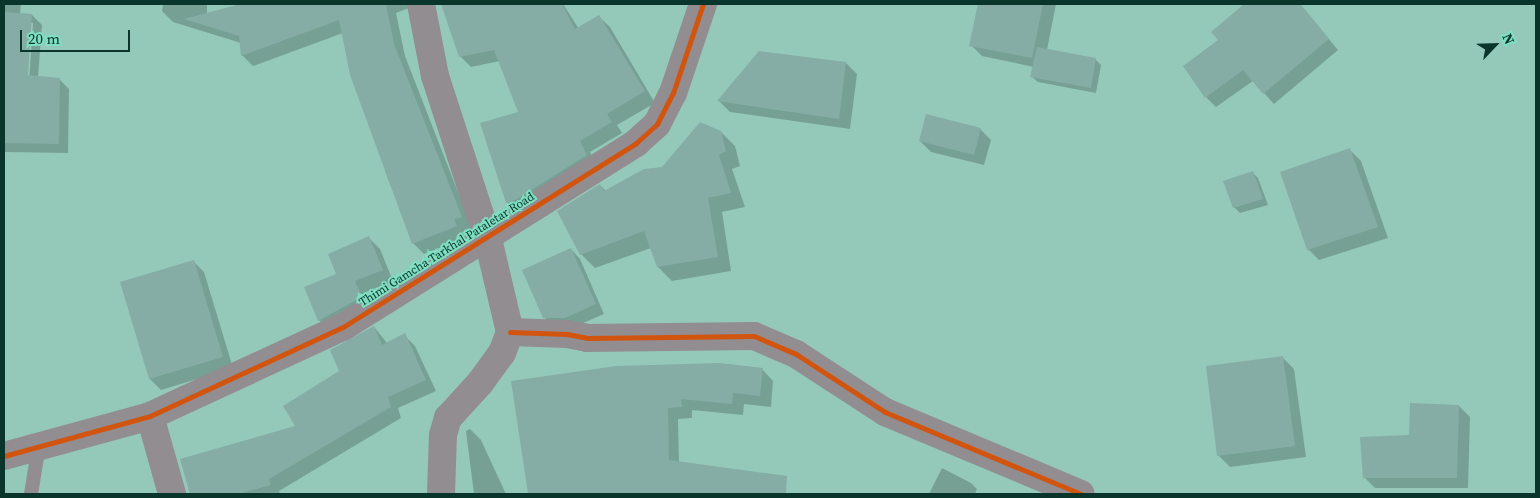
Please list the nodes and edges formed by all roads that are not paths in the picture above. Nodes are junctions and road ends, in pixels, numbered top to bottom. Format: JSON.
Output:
{"nodes":[{"id":1,"x":421,"y":4,"type":"edge"},
{"id":2,"x":703,"y":4,"type":"edge"},
{"id":3,"x":488,"y":239,"type":"junction"},
{"id":4,"x":510,"y":332,"type":"junction"},
{"id":5,"x":150,"y":416,"type":"junction"},
{"id":6,"x":39,"y":445,"type":"junction"},
{"id":7,"x":4,"y":456,"type":"edge"},
{"id":8,"x":31,"y":494,"type":"edge"},
{"id":9,"x":172,"y":494,"type":"edge"},
{"id":10,"x":441,"y":494,"type":"edge"},
{"id":11,"x":1081,"y":494,"type":"edge"}],
"edges":[{"from":1,"to":3,"type":"street"},
{"from":2,"to":3,"type":"street","name":"Thimi Gamcha Tarkhal Pataletar Road"},
{"from":3,"to":4,"type":"street"},
{"from":3,"to":5,"type":"street","name":"Thimi Gamcha Tarkhal Pataletar Road"},
{"from":4,"to":10,"type":"street"},
{"from":4,"to":11,"type":"street"},
{"from":5,"to":6,"type":"street","name":"Thimi Gamcha Tarkhal Pataletar Road"},
{"from":5,"to":9,"type":"street"},
{"from":6,"to":7,"type":"street","name":"Thimi Gamcha Tarkhal Pataletar Road"},
{"from":6,"to":8,"type":"lane"}]}
